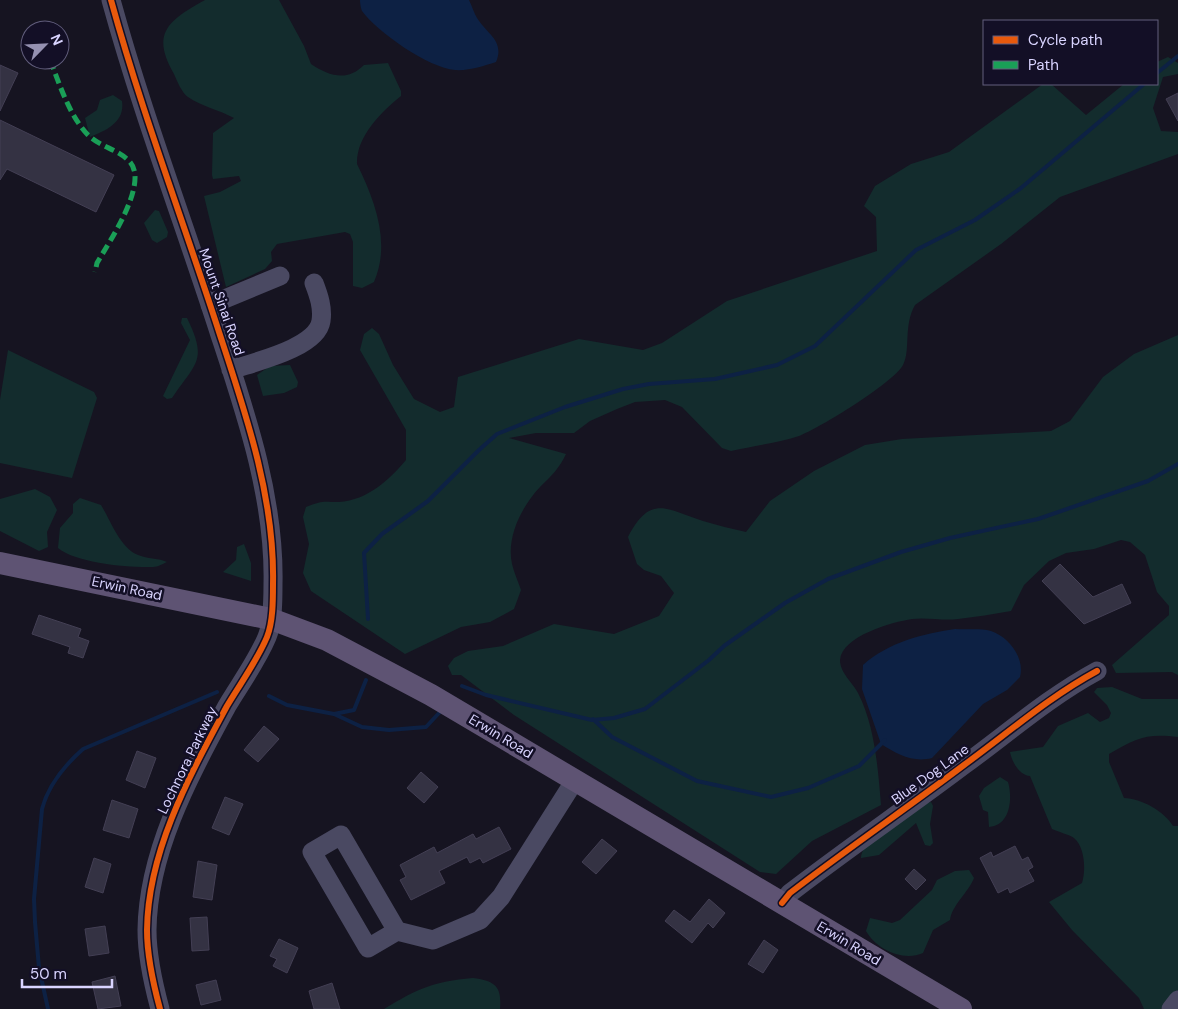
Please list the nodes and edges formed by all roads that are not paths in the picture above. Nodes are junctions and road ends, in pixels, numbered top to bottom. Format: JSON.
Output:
{"nodes":[{"id":1,"x":111,"y":0,"type":"edge"},
{"id":2,"x":280,"y":276,"type":"dead end"},
{"id":3,"x":314,"y":283,"type":"dead end"},
{"id":4,"x":210,"y":305,"type":"junction"},
{"id":5,"x":231,"y":370,"type":"junction"},
{"id":6,"x":0,"y":563,"type":"edge"},
{"id":7,"x":271,"y":619,"type":"junction"},
{"id":8,"x":1097,"y":671,"type":"dead end"},
{"id":9,"x":575,"y":780,"type":"junction"},
{"id":10,"x":782,"y":903,"type":"junction"},
{"id":11,"x":397,"y":931,"type":"junction"},
{"id":12,"x":1178,"y":1000,"type":"edge"},
{"id":13,"x":160,"y":1009,"type":"edge"},
{"id":14,"x":960,"y":1009,"type":"edge"},
{"id":15,"x":1170,"y":1009,"type":"edge"}],
"edges":[{"from":1,"to":4,"type":"street","name":"Mount Sinai Road"},
{"from":2,"to":4,"type":"street"},
{"from":3,"to":5,"type":"street"},
{"from":4,"to":5,"type":"street","name":"Mount Sinai Road"},
{"from":5,"to":7,"type":"street","name":"Mount Sinai Road"},
{"from":6,"to":7,"type":"main road","name":"Erwin Road"},
{"from":7,"to":9,"type":"main road","name":"Erwin Road"},
{"from":7,"to":13,"type":"street","name":"Lochnora Parkway"},
{"from":8,"to":10,"type":"street","name":"Blue Dog Lane"},
{"from":9,"to":10,"type":"main road","name":"Erwin Road"},
{"from":9,"to":11,"type":"street"},
{"from":10,"to":14,"type":"main road","name":"Erwin Road"},
{"from":11,"to":11,"type":"street"},
{"from":12,"to":15,"type":"street"}]}
